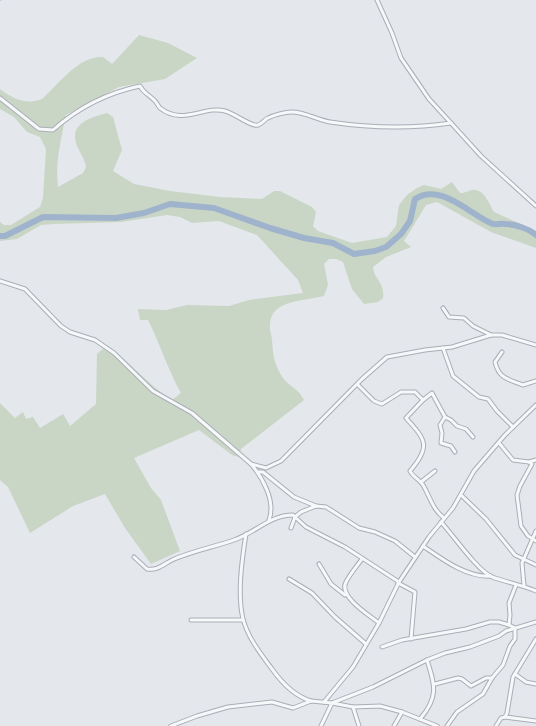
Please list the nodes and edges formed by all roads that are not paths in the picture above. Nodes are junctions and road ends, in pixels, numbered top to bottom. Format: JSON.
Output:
{"nodes":[{"id":1,"x":377,"y":0,"type":"edge"},
{"id":2,"x":0,"y":98,"type":"edge"},
{"id":3,"x":451,"y":123,"type":"junction"},
{"id":4,"x":536,"y":206,"type":"edge"},
{"id":5,"x":0,"y":281,"type":"edge"},
{"id":6,"x":443,"y":308,"type":"dead end"},
{"id":7,"x":491,"y":335,"type":"junction"},
{"id":8,"x":536,"y":345,"type":"edge"},
{"id":9,"x":443,"y":348,"type":"junction"},
{"id":10,"x":502,"y":352,"type":"dead end"},
{"id":11,"x":536,"y":380,"type":"edge"},
{"id":12,"x":358,"y":384,"type":"junction"},
{"id":13,"x":424,"y":400,"type":"junction"},
{"id":14,"x":536,"y":405,"type":"edge"},
{"id":15,"x":445,"y":417,"type":"junction"},
{"id":16,"x":513,"y":427,"type":"junction"},
{"id":17,"x":473,"y":437,"type":"dead end"},
{"id":18,"x":499,"y":443,"type":"junction"},
{"id":19,"x":455,"y":452,"type":"dead end"},
{"id":20,"x":536,"y":460,"type":"edge"},
{"id":21,"x":529,"y":462,"type":"junction"},
{"id":22,"x":251,"y":464,"type":"junction"},
{"id":23,"x":434,"y":471,"type":"dead end"},
{"id":24,"x":258,"y":472,"type":"junction"},
{"id":25,"x":421,"y":482,"type":"junction"},
{"id":26,"x":461,"y":495,"type":"junction"},
{"id":27,"x":316,"y":506,"type":"junction"},
{"id":28,"x":295,"y":517,"type":"junction"},
{"id":29,"x":444,"y":518,"type":"junction"},
{"id":30,"x":269,"y":520,"type":"junction"},
{"id":31,"x":441,"y":522,"type":"junction"},
{"id":32,"x":291,"y":528,"type":"dead end"},
{"id":33,"x":536,"y":531,"type":"edge"},
{"id":34,"x":246,"y":534,"type":"junction"},
{"id":35,"x":534,"y":540,"type":"edge"},
{"id":36,"x":423,"y":546,"type":"junction"},
{"id":37,"x":134,"y":557,"type":"dead end"},
{"id":38,"x":416,"y":557,"type":"junction"},
{"id":39,"x":362,"y":558,"type":"junction"},
{"id":40,"x":524,"y":560,"type":"junction"},
{"id":41,"x":319,"y":564,"type":"dead end"},
{"id":42,"x":536,"y":565,"type":"edge"},
{"id":43,"x":491,"y":576,"type":"junction"},
{"id":44,"x":289,"y":579,"type":"dead end"},
{"id":45,"x":398,"y":583,"type":"junction"},
{"id":46,"x":516,"y":585,"type":"junction"},
{"id":47,"x":524,"y":586,"type":"junction"},
{"id":48,"x":536,"y":591,"type":"edge"},
{"id":49,"x":346,"y":596,"type":"junction"},
{"id":50,"x":191,"y":620,"type":"dead end"},
{"id":51,"x":243,"y":620,"type":"junction"},
{"id":52,"x":536,"y":622,"type":"edge"},
{"id":53,"x":379,"y":623,"type":"junction"},
{"id":54,"x":508,"y":625,"type":"junction"},
{"id":55,"x":515,"y":628,"type":"junction"},
{"id":56,"x":411,"y":639,"type":"junction"},
{"id":57,"x":536,"y":639,"type":"edge"},
{"id":58,"x":366,"y":644,"type":"junction"},
{"id":59,"x":382,"y":647,"type":"dead end"},
{"id":60,"x":427,"y":660,"type":"junction"},
{"id":61,"x":515,"y":674,"type":"junction"},
{"id":62,"x":492,"y":678,"type":"junction"},
{"id":63,"x":434,"y":684,"type":"junction"},
{"id":64,"x":536,"y":684,"type":"edge"},
{"id":65,"x":311,"y":701,"type":"junction"},
{"id":66,"x":324,"y":702,"type":"junction"},
{"id":67,"x":332,"y":702,"type":"junction"},
{"id":68,"x":354,"y":707,"type":"junction"},
{"id":69,"x":402,"y":712,"type":"junction"},
{"id":70,"x":505,"y":717,"type":"junction"},
{"id":71,"x":420,"y":719,"type":"junction"},
{"id":72,"x":536,"y":721,"type":"edge"},
{"id":73,"x":171,"y":726,"type":"edge"},
{"id":74,"x":321,"y":726,"type":"edge"},
{"id":75,"x":359,"y":726,"type":"edge"},
{"id":76,"x":394,"y":726,"type":"edge"},
{"id":77,"x":437,"y":726,"type":"edge"},
{"id":78,"x":447,"y":726,"type":"edge"},
{"id":79,"x":496,"y":726,"type":"edge"}],
"edges":[{"from":1,"to":3,"type":"street"},
{"from":2,"to":3,"type":"street"},
{"from":3,"to":4,"type":"street"},
{"from":5,"to":22,"type":"street"},
{"from":6,"to":7,"type":"street"},
{"from":7,"to":8,"type":"street"},
{"from":7,"to":9,"type":"street"},
{"from":9,"to":12,"type":"street"},
{"from":9,"to":16,"type":"street"},
{"from":10,"to":11,"type":"street"},
{"from":12,"to":13,"type":"street"},
{"from":12,"to":22,"type":"street"},
{"from":13,"to":15,"type":"street"},
{"from":13,"to":25,"type":"street"},
{"from":14,"to":16,"type":"street"},
{"from":15,"to":17,"type":"street"},
{"from":15,"to":19,"type":"street"},
{"from":16,"to":18,"type":"street"},
{"from":18,"to":21,"type":"street"},
{"from":18,"to":26,"type":"street"},
{"from":20,"to":21,"type":"street"},
{"from":21,"to":35,"type":"street"},
{"from":22,"to":24,"type":"street"},
{"from":23,"to":25,"type":"street"},
{"from":24,"to":27,"type":"street"},
{"from":24,"to":30,"type":"street"},
{"from":25,"to":29,"type":"street"},
{"from":26,"to":29,"type":"street"},
{"from":26,"to":40,"type":"street"},
{"from":27,"to":28,"type":"street"},
{"from":27,"to":38,"type":"street"},
{"from":28,"to":30,"type":"street"},
{"from":28,"to":32,"type":"street"},
{"from":28,"to":39,"type":"street"},
{"from":29,"to":31,"type":"street"},
{"from":30,"to":34,"type":"street"},
{"from":31,"to":36,"type":"street"},
{"from":31,"to":43,"type":"street"},
{"from":33,"to":35,"type":"street"},
{"from":34,"to":37,"type":"street"},
{"from":34,"to":51,"type":"street"},
{"from":35,"to":40,"type":"street"},
{"from":36,"to":38,"type":"street"},
{"from":36,"to":43,"type":"street"},
{"from":38,"to":45,"type":"street"},
{"from":39,"to":45,"type":"street"},
{"from":39,"to":49,"type":"street"},
{"from":40,"to":42,"type":"street"},
{"from":40,"to":47,"type":"street"},
{"from":41,"to":49,"type":"street"},
{"from":43,"to":46,"type":"street"},
{"from":44,"to":58,"type":"street"},
{"from":45,"to":53,"type":"street"},
{"from":45,"to":56,"type":"street"},
{"from":46,"to":47,"type":"street"},
{"from":46,"to":54,"type":"street"},
{"from":47,"to":48,"type":"street"},
{"from":49,"to":53,"type":"street"},
{"from":50,"to":51,"type":"street"},
{"from":51,"to":65,"type":"street"},
{"from":52,"to":55,"type":"street"},
{"from":53,"to":58,"type":"street"},
{"from":54,"to":55,"type":"street"},
{"from":54,"to":56,"type":"street"},
{"from":55,"to":60,"type":"street"},
{"from":55,"to":62,"type":"street"},
{"from":56,"to":59,"type":"street"},
{"from":57,"to":61,"type":"street"},
{"from":58,"to":66,"type":"street"},
{"from":60,"to":63,"type":"street"},
{"from":60,"to":67,"type":"street"},
{"from":61,"to":64,"type":"street"},
{"from":61,"to":70,"type":"street"},
{"from":62,"to":63,"type":"street"},
{"from":62,"to":78,"type":"street"},
{"from":63,"to":71,"type":"street"},
{"from":65,"to":66,"type":"street"},
{"from":65,"to":73,"type":"street"},
{"from":66,"to":67,"type":"street"},
{"from":67,"to":68,"type":"street"},
{"from":67,"to":74,"type":"street"},
{"from":68,"to":69,"type":"street"},
{"from":68,"to":75,"type":"street"},
{"from":69,"to":71,"type":"street"},
{"from":69,"to":76,"type":"street"},
{"from":70,"to":72,"type":"street"},
{"from":70,"to":79,"type":"street"},
{"from":71,"to":77,"type":"street"}]}
